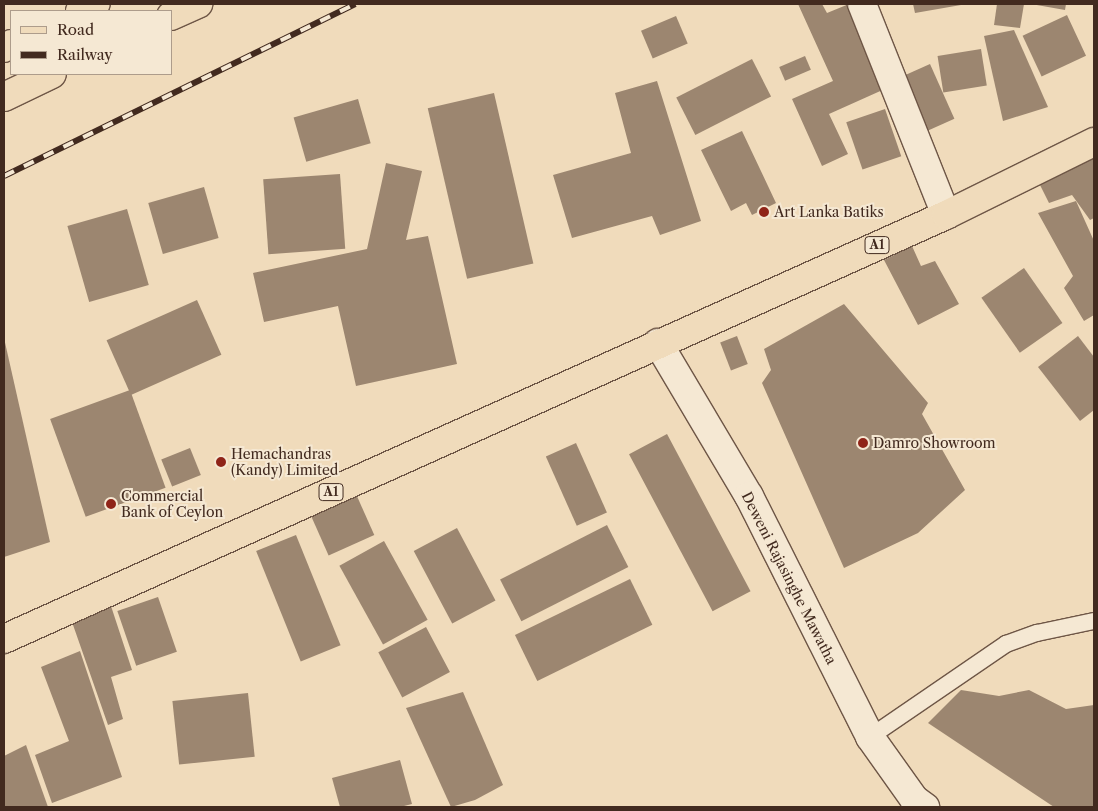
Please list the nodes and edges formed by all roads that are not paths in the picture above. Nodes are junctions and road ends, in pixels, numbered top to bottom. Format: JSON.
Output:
{"nodes":[{"id":1,"x":96,"y":4,"type":"edge"},
{"id":2,"x":198,"y":4,"type":"edge"},
{"id":3,"x":862,"y":4,"type":"edge"},
{"id":4,"x":82,"y":10,"type":"edge"},
{"id":5,"x":172,"y":16,"type":"edge"},
{"id":6,"x":50,"y":75,"type":"edge"},
{"id":7,"x":4,"y":97,"type":"edge"},
{"id":8,"x":1094,"y":142,"type":"edge"},
{"id":9,"x":946,"y":215,"type":"junction"},
{"id":10,"x":658,"y":344,"type":"junction"},
{"id":11,"x":1094,"y":621,"type":"edge"},
{"id":12,"x":4,"y":639,"type":"edge"},
{"id":13,"x":870,"y":737,"type":"junction"},
{"id":14,"x":925,"y":807,"type":"edge"}],
"edges":[{"from":1,"to":4,"type":"main road"},
{"from":2,"to":5,"type":"main road"},
{"from":3,"to":9,"type":"street"},
{"from":6,"to":7,"type":"main road"},
{"from":8,"to":9,"type":"main road","number":"A1"},
{"from":9,"to":10,"type":"main road","number":"A1"},
{"from":10,"to":12,"type":"main road","number":"A1"},
{"from":10,"to":13,"type":"street","name":"Deweni Rajasinghe Mawatha"},
{"from":11,"to":13,"type":"lane"},
{"from":13,"to":14,"type":"street","name":"Deweni Rajasinghe Mawatha"}]}
